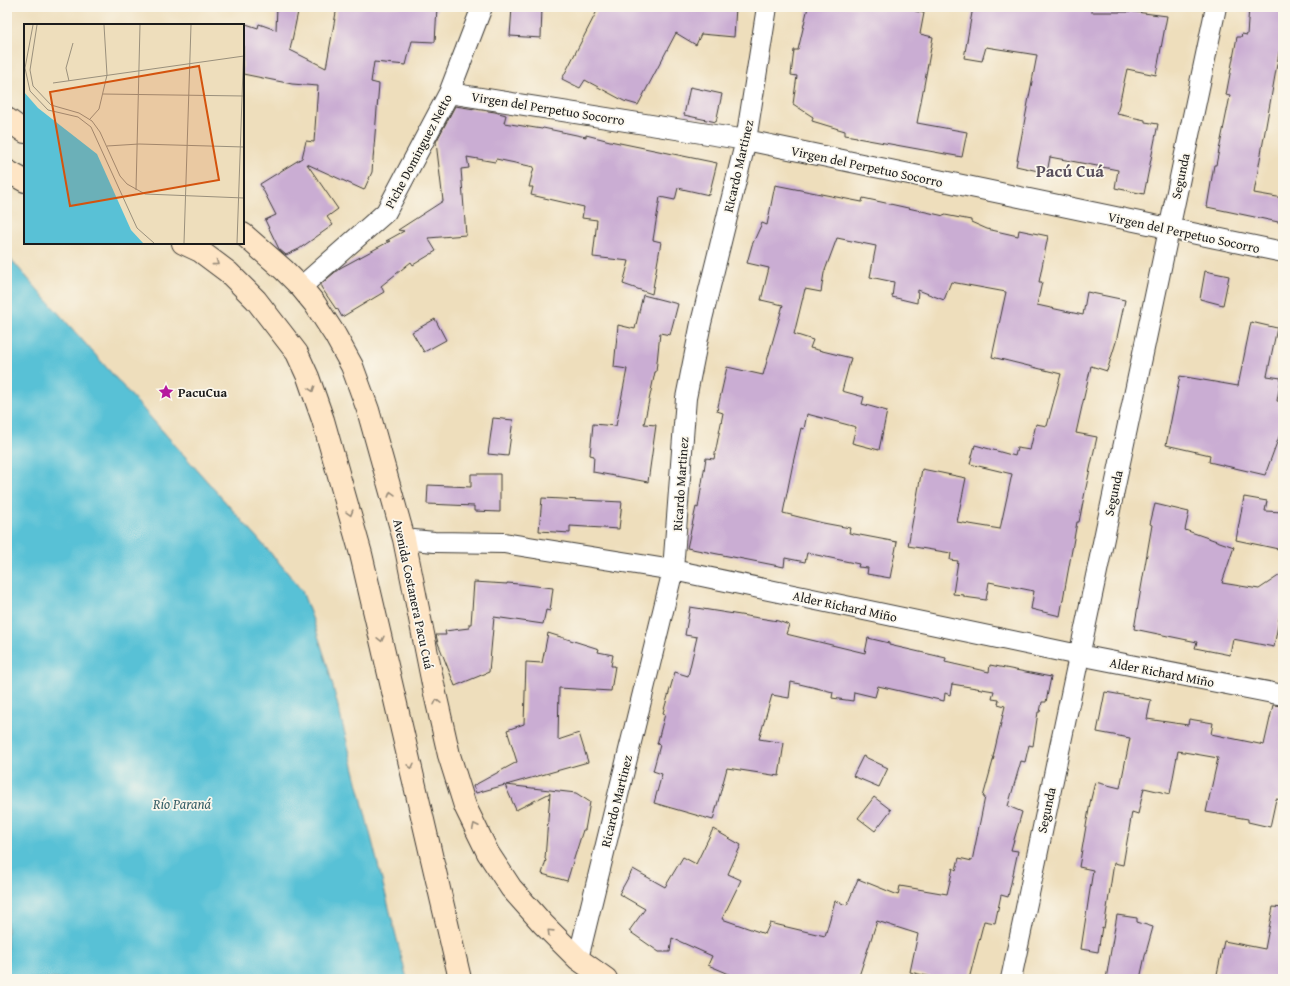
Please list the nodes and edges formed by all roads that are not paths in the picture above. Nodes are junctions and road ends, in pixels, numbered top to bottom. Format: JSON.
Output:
{"nodes":[{"id":1,"x":482,"y":7,"type":"edge"},
{"id":2,"x":767,"y":7,"type":"edge"},
{"id":3,"x":1216,"y":7,"type":"edge"},
{"id":4,"x":449,"y":93,"type":"junction"},
{"id":5,"x":7,"y":120,"type":"edge"},
{"id":6,"x":24,"y":131,"type":"edge"},
{"id":7,"x":746,"y":140,"type":"junction"},
{"id":8,"x":7,"y":171,"type":"edge"},
{"id":9,"x":24,"y":180,"type":"edge"},
{"id":10,"x":1169,"y":229,"type":"junction"},
{"id":11,"x":244,"y":235,"type":"edge"},
{"id":12,"x":185,"y":244,"type":"edge"},
{"id":13,"x":1283,"y":252,"type":"edge"},
{"id":14,"x":301,"y":287,"type":"junction"},
{"id":15,"x":404,"y":539,"type":"junction"},
{"id":16,"x":673,"y":570,"type":"junction"},
{"id":17,"x":1079,"y":655,"type":"junction"},
{"id":18,"x":1283,"y":696,"type":"edge"},
{"id":19,"x":578,"y":959,"type":"junction"},
{"id":20,"x":460,"y":979,"type":"edge"},
{"id":21,"x":606,"y":979,"type":"edge"},
{"id":22,"x":1010,"y":979,"type":"edge"}],
"edges":[{"from":1,"to":4,"type":"street","name":"Piche Dominguez Netto"},
{"from":2,"to":7,"type":"street","name":"Ricardo Martinez"},
{"from":3,"to":10,"type":"street","name":"Segunda"},
{"from":4,"to":7,"type":"street","name":"Virgen del Perpetuo Socorro"},
{"from":4,"to":14,"type":"street","name":"Piche Dominguez Netto"},
{"from":5,"to":6,"type":"main road"},
{"from":7,"to":10,"type":"street","name":"Virgen del Perpetuo Socorro"},
{"from":7,"to":16,"type":"street","name":"Ricardo Martinez"},
{"from":8,"to":9,"type":"main road"},
{"from":10,"to":13,"type":"street","name":"Virgen del Perpetuo Socorro"},
{"from":10,"to":17,"type":"street","name":"Segunda"},
{"from":11,"to":14,"type":"main road","name":"Avenida Costanera Pacu Cuá"},
{"from":12,"to":20,"type":"main road","one_way":true},
{"from":15,"to":14,"type":"main road","name":"Avenida Costanera Pacu Cuá","one_way":true},
{"from":15,"to":16,"type":"street","name":"Alder Richard Miño"},
{"from":19,"to":15,"type":"main road","name":"Avenida Costanera Pacu Cuá","one_way":true},
{"from":16,"to":17,"type":"street","name":"Alder Richard Miño"},
{"from":16,"to":19,"type":"street","name":"Ricardo Martinez"},
{"from":17,"to":18,"type":"street","name":"Alder Richard Miño"},
{"from":17,"to":22,"type":"street","name":"Segunda"},
{"from":19,"to":21,"type":"main road","name":"Avenida Costanera Pacu Cuá"}]}
